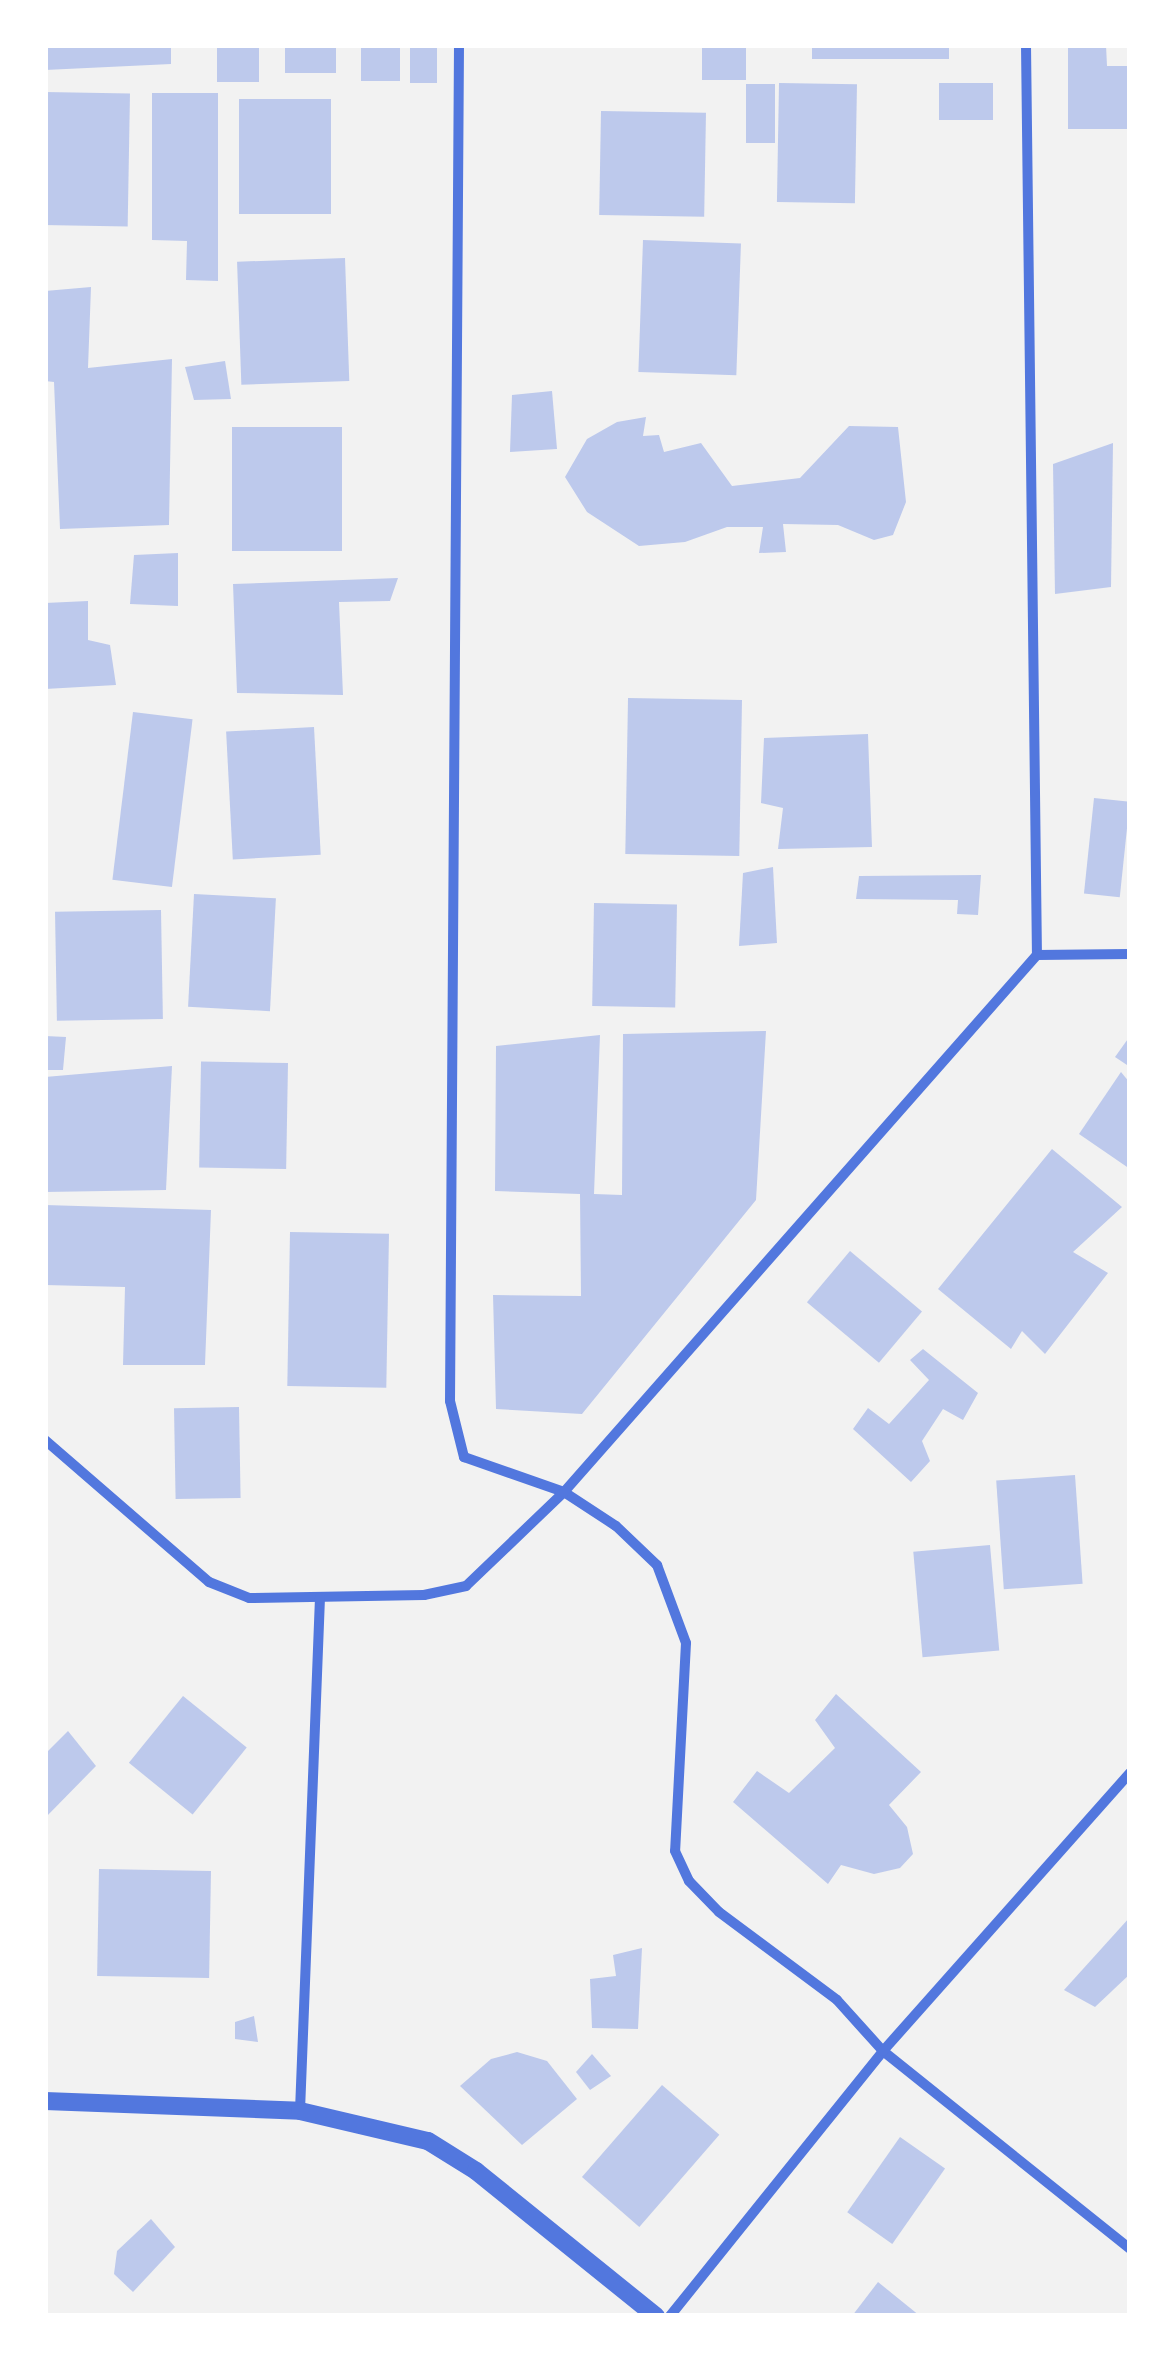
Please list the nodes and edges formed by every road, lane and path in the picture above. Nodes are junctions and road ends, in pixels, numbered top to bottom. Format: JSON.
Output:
{"nodes":[{"id":1,"x":459,"y":45,"type":"edge"},
{"id":2,"x":1026,"y":45,"type":"edge"},
{"id":3,"x":1037,"y":954,"type":"junction"},
{"id":4,"x":1130,"y":954,"type":"edge"},
{"id":5,"x":45,"y":1440,"type":"edge"},
{"id":6,"x":564,"y":1492,"type":"junction"},
{"id":7,"x":320,"y":1597,"type":"junction"},
{"id":8,"x":1130,"y":1773,"type":"edge"},
{"id":9,"x":883,"y":2050,"type":"junction"},
{"id":10,"x":45,"y":2102,"type":"edge"},
{"id":11,"x":300,"y":2111,"type":"junction"},
{"id":12,"x":1130,"y":2248,"type":"edge"},
{"id":13,"x":656,"y":2316,"type":"edge"},
{"id":14,"x":670,"y":2316,"type":"edge"}],
"edges":[{"from":1,"to":6,"type":"street"},
{"from":2,"to":3,"type":"street"},
{"from":3,"to":4,"type":"street"},
{"from":3,"to":6,"type":"street"},
{"from":5,"to":7,"type":"street"},
{"from":6,"to":7,"type":"street"},
{"from":6,"to":9,"type":"street"},
{"from":7,"to":11,"type":"street"},
{"from":8,"to":9,"type":"street"},
{"from":9,"to":12,"type":"street"},
{"from":9,"to":14,"type":"street"},
{"from":10,"to":11,"type":"street"},
{"from":11,"to":13,"type":"street"}]}
